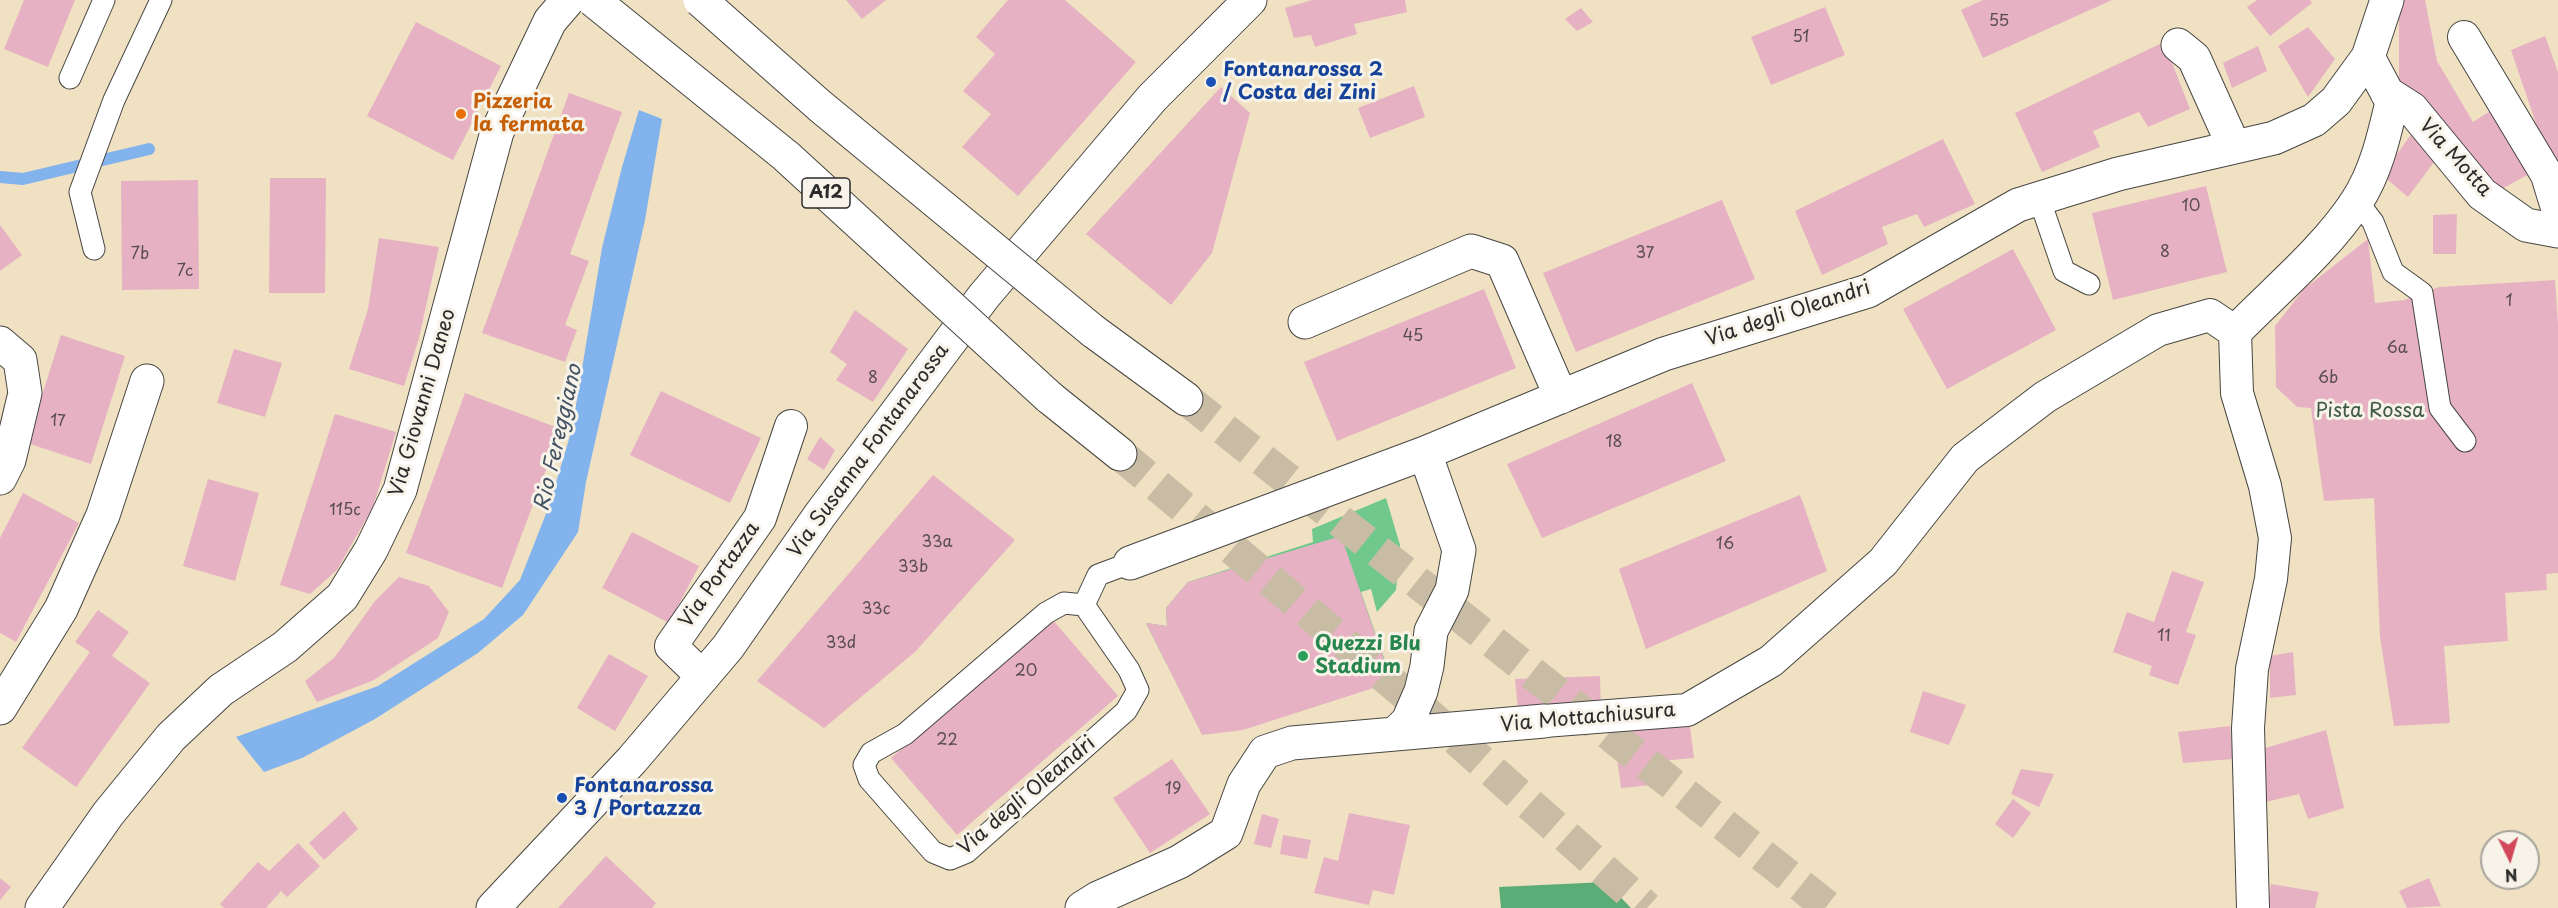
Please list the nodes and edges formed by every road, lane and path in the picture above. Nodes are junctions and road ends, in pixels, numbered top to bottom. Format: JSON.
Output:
{"nodes":[{"id":1,"x":104,"y":0,"type":"edge"},
{"id":2,"x":161,"y":0,"type":"edge"},
{"id":3,"x":568,"y":0,"type":"edge"},
{"id":4,"x":593,"y":0,"type":"edge"},
{"id":5,"x":700,"y":0,"type":"edge"},
{"id":6,"x":1250,"y":0,"type":"edge"},
{"id":7,"x":2387,"y":0,"type":"edge"},
{"id":8,"x":2464,"y":37,"type":"dead end"},
{"id":9,"x":2178,"y":45,"type":"dead end"},
{"id":10,"x":2368,"y":57,"type":"junction"},
{"id":11,"x":70,"y":78,"type":"dead end"},
{"id":12,"x":2387,"y":93,"type":"junction"},
{"id":13,"x":2234,"y":147,"type":"junction"},
{"id":14,"x":2039,"y":198,"type":"junction"},
{"id":15,"x":2357,"y":201,"type":"junction"},
{"id":16,"x":2558,"y":211,"type":"edge"},
{"id":17,"x":2558,"y":231,"type":"edge"},
{"id":18,"x":94,"y":249,"type":"dead end"},
{"id":19,"x":2088,"y":284,"type":"dead end"},
{"id":20,"x":1305,"y":322,"type":"dead end"},
{"id":21,"x":2235,"y":332,"type":"junction"},
{"id":22,"x":0,"y":343,"type":"edge"},
{"id":23,"x":147,"y":381,"type":"dead end"},
{"id":24,"x":1561,"y":397,"type":"junction"},
{"id":25,"x":1186,"y":399,"type":"tunnel mouth"},
{"id":26,"x":791,"y":426,"type":"dead end"},
{"id":27,"x":2465,"y":441,"type":"dead end"},
{"id":28,"x":1425,"y":453,"type":"junction"},
{"id":29,"x":1120,"y":454,"type":"tunnel mouth"},
{"id":30,"x":0,"y":478,"type":"edge"},
{"id":31,"x":1130,"y":563,"type":"joint"},
{"id":32,"x":1083,"y":605,"type":"junction"},
{"id":33,"x":703,"y":676,"type":"junction"},
{"id":34,"x":0,"y":708,"type":"edge"},
{"id":35,"x":1544,"y":721,"type":"joint"},
{"id":36,"x":1396,"y":733,"type":"junction"},
{"id":37,"x":42,"y":908,"type":"edge"},
{"id":38,"x":493,"y":908,"type":"edge"},
{"id":39,"x":1082,"y":908,"type":"edge"},
{"id":40,"x":2253,"y":908,"type":"edge"}],
"edges":[{"from":1,"to":11,"type":"lane"},
{"from":2,"to":18,"type":"lane"},
{"from":3,"to":37,"type":"main road","name":"Via Giovanni Daneo"},
{"from":4,"to":29,"type":"main road","number":"A12","bridge":true},
{"from":5,"to":25,"type":"main road","bridge":true},
{"from":6,"to":33,"type":"main road","name":"Via Susanna Fontanarossa"},
{"from":7,"to":10,"type":"main road","name":"Via degli Oleandri"},
{"from":8,"to":16,"type":"street"},
{"from":9,"to":13,"type":"main road"},
{"from":10,"to":12,"type":"main road"},
{"from":10,"to":13,"type":"main road","name":"Via degli Oleandri"},
{"from":12,"to":15,"type":"main road"},
{"from":12,"to":17,"type":"main road","name":"Via Motta"},
{"from":13,"to":14,"type":"main road","name":"Via degli Oleandri"},
{"from":14,"to":19,"type":"lane"},
{"from":14,"to":24,"type":"main road","name":"Via degli Oleandri"},
{"from":15,"to":21,"type":"main road"},
{"from":15,"to":27,"type":"lane"},
{"from":20,"to":24,"type":"main road"},
{"from":21,"to":35,"type":"street","name":"Via Mottachiusura"},
{"from":21,"to":40,"type":"street"},
{"from":22,"to":30,"type":"main road"},
{"from":23,"to":34,"type":"main road"},
{"from":24,"to":28,"type":"main road","name":"Via degli Oleandri"},
{"from":26,"to":33,"type":"street","name":"Via Portazza"},
{"from":28,"to":31,"type":"main road","name":"Via degli Oleandri"},
{"from":28,"to":36,"type":"main road"},
{"from":31,"to":32,"type":"lane","name":"Via degli Oleandri"},
{"from":32,"to":32,"type":"lane","name":"Via degli Oleandri"},
{"from":33,"to":38,"type":"main road","name":"Via Susanna Fontanarossa"},
{"from":35,"to":36,"type":"main road","name":"Via Mottachiusura"},
{"from":36,"to":39,"type":"main road","name":"Via Mottachiusura"}]}
